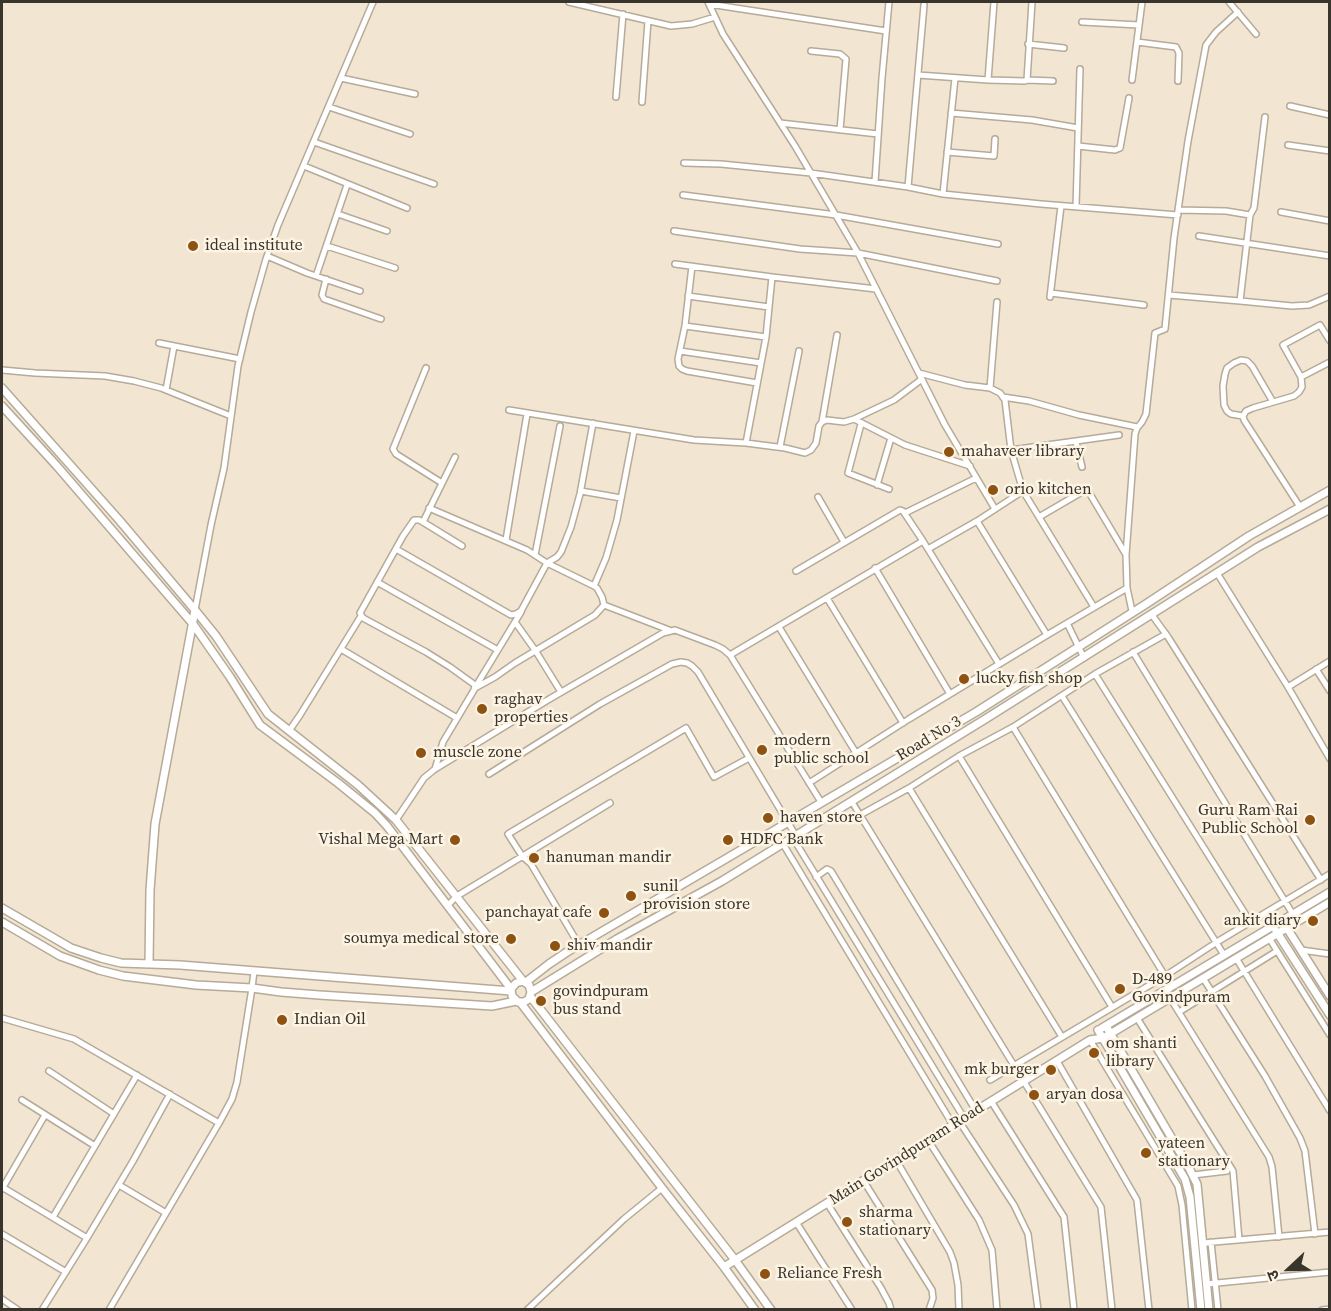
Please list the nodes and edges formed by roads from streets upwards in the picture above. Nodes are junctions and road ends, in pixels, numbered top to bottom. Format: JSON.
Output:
{"nodes":[{"id":1,"x":373,"y":2,"type":"edge"},
{"id":2,"x":569,"y":2,"type":"edge"},
{"id":3,"x":889,"y":2,"type":"edge"},
{"id":4,"x":994,"y":2,"type":"edge"},
{"id":5,"x":1032,"y":2,"type":"edge"},
{"id":6,"x":1142,"y":2,"type":"edge"},
{"id":7,"x":1229,"y":2,"type":"edge"},
{"id":8,"x":709,"y":3,"type":"edge"},
{"id":9,"x":924,"y":5,"type":"dead end"},
{"id":10,"x":1238,"y":12,"type":"junction"},
{"id":11,"x":623,"y":14,"type":"junction"},
{"id":12,"x":715,"y":17,"type":"junction"},
{"id":13,"x":648,"y":21,"type":"junction"},
{"id":14,"x":1082,"y":22,"type":"dead end"},
{"id":15,"x":1139,"y":25,"type":"junction"},
{"id":16,"x":886,"y":31,"type":"junction"},
{"id":17,"x":1256,"y":34,"type":"dead end"},
{"id":18,"x":1137,"y":42,"type":"junction"},
{"id":19,"x":1028,"y":44,"type":"junction"},
{"id":20,"x":1064,"y":48,"type":"dead end"},
{"id":21,"x":811,"y":51,"type":"dead end"},
{"id":22,"x":1080,"y":69,"type":"dead end"},
{"id":23,"x":918,"y":75,"type":"junction"},
{"id":24,"x":341,"y":78,"type":"junction"},
{"id":25,"x":955,"y":78,"type":"junction"},
{"id":26,"x":988,"y":80,"type":"junction"},
{"id":27,"x":1027,"y":80,"type":"junction"},
{"id":28,"x":1132,"y":80,"type":"dead end"},
{"id":29,"x":1053,"y":81,"type":"dead end"},
{"id":30,"x":1178,"y":81,"type":"dead end"},
{"id":31,"x":415,"y":94,"type":"dead end"},
{"id":32,"x":616,"y":97,"type":"dead end"},
{"id":33,"x":1129,"y":98,"type":"dead end"},
{"id":34,"x":642,"y":102,"type":"dead end"},
{"id":35,"x":1290,"y":106,"type":"dead end"},
{"id":36,"x":329,"y":107,"type":"junction"},
{"id":37,"x":951,"y":113,"type":"junction"},
{"id":38,"x":1329,"y":115,"type":"edge"},
{"id":39,"x":1265,"y":117,"type":"dead end"},
{"id":40,"x":780,"y":123,"type":"junction"},
{"id":41,"x":1078,"y":128,"type":"junction"},
{"id":42,"x":840,"y":130,"type":"junction"},
{"id":43,"x":410,"y":134,"type":"dead end"},
{"id":44,"x":878,"y":134,"type":"junction"},
{"id":45,"x":995,"y":139,"type":"dead end"},
{"id":46,"x":314,"y":142,"type":"junction"},
{"id":47,"x":1288,"y":145,"type":"dead end"},
{"id":48,"x":1078,"y":146,"type":"junction"},
{"id":49,"x":1329,"y":148,"type":"edge"},
{"id":50,"x":947,"y":153,"type":"junction"},
{"id":51,"x":684,"y":163,"type":"dead end"},
{"id":52,"x":304,"y":166,"type":"junction"},
{"id":53,"x":811,"y":173,"type":"junction"},
{"id":54,"x":875,"y":182,"type":"junction"},
{"id":55,"x":434,"y":184,"type":"dead end"},
{"id":56,"x":347,"y":185,"type":"junction"},
{"id":57,"x":908,"y":187,"type":"junction"},
{"id":58,"x":943,"y":194,"type":"junction"},
{"id":59,"x":683,"y":195,"type":"dead end"},
{"id":60,"x":1060,"y":206,"type":"junction"},
{"id":61,"x":1076,"y":207,"type":"junction"},
{"id":62,"x":406,"y":208,"type":"dead end"},
{"id":63,"x":1178,"y":213,"type":"junction"},
{"id":64,"x":1281,"y":213,"type":"dead end"},
{"id":65,"x":338,"y":214,"type":"junction"},
{"id":66,"x":836,"y":215,"type":"junction"},
{"id":67,"x":1250,"y":215,"type":"junction"},
{"id":68,"x":1329,"y":221,"type":"edge"},
{"id":69,"x":387,"y":231,"type":"dead end"},
{"id":70,"x":674,"y":231,"type":"dead end"},
{"id":71,"x":1199,"y":236,"type":"dead end"},
{"id":72,"x":1247,"y":243,"type":"junction"},
{"id":73,"x":998,"y":244,"type":"dead end"},
{"id":74,"x":327,"y":246,"type":"junction"},
{"id":75,"x":858,"y":253,"type":"junction"},
{"id":76,"x":267,"y":256,"type":"junction"},
{"id":77,"x":1329,"y":256,"type":"edge"},
{"id":78,"x":675,"y":264,"type":"dead end"},
{"id":79,"x":692,"y":266,"type":"junction"},
{"id":80,"x":395,"y":268,"type":"dead end"},
{"id":81,"x":316,"y":276,"type":"junction"},
{"id":82,"x":772,"y":277,"type":"junction"},
{"id":83,"x":326,"y":279,"type":"junction"},
{"id":84,"x":997,"y":281,"type":"dead end"},
{"id":85,"x":876,"y":289,"type":"junction"},
{"id":86,"x":360,"y":291,"type":"dead end"},
{"id":87,"x":1169,"y":295,"type":"junction"},
{"id":88,"x":688,"y":296,"type":"junction"},
{"id":89,"x":1329,"y":296,"type":"edge"},
{"id":90,"x":1240,"y":301,"type":"junction"},
{"id":91,"x":997,"y":302,"type":"dead end"},
{"id":92,"x":1144,"y":305,"type":"dead end"},
{"id":93,"x":769,"y":307,"type":"junction"},
{"id":94,"x":381,"y":319,"type":"dead end"},
{"id":95,"x":685,"y":326,"type":"junction"},
{"id":96,"x":837,"y":335,"type":"dead end"},
{"id":97,"x":766,"y":337,"type":"junction"},
{"id":98,"x":1329,"y":341,"type":"edge"},
{"id":99,"x":159,"y":343,"type":"dead end"},
{"id":100,"x":174,"y":346,"type":"junction"},
{"id":101,"x":680,"y":351,"type":"junction"},
{"id":102,"x":799,"y":351,"type":"dead end"},
{"id":103,"x":240,"y":359,"type":"junction"},
{"id":104,"x":1329,"y":362,"type":"edge"},
{"id":105,"x":761,"y":363,"type":"junction"},
{"id":106,"x":426,"y":368,"type":"dead end"},
{"id":107,"x":2,"y":370,"type":"edge"},
{"id":108,"x":919,"y":373,"type":"junction"},
{"id":109,"x":1301,"y":377,"type":"junction"},
{"id":110,"x":922,"y":379,"type":"junction"},
{"id":111,"x":757,"y":383,"type":"junction"},
{"id":112,"x":2,"y":388,"type":"edge"},
{"id":113,"x":990,"y":388,"type":"junction"},
{"id":114,"x":166,"y":390,"type":"junction"},
{"id":115,"x":1003,"y":397,"type":"junction"},
{"id":116,"x":1273,"y":402,"type":"junction"},
{"id":117,"x":2,"y":406,"type":"edge"},
{"id":118,"x":509,"y":410,"type":"dead end"},
{"id":119,"x":527,"y":414,"type":"junction"},
{"id":120,"x":231,"y":416,"type":"junction"},
{"id":121,"x":1243,"y":416,"type":"junction"},
{"id":122,"x":854,"y":419,"type":"junction"},
{"id":123,"x":822,"y":422,"type":"junction"},
{"id":124,"x":593,"y":423,"type":"junction"},
{"id":125,"x":861,"y":424,"type":"junction"},
{"id":126,"x":560,"y":426,"type":"dead end"},
{"id":127,"x":1137,"y":427,"type":"junction"},
{"id":128,"x":634,"y":431,"type":"junction"},
{"id":129,"x":1119,"y":435,"type":"dead end"},
{"id":130,"x":891,"y":438,"type":"junction"},
{"id":131,"x":1076,"y":442,"type":"junction"},
{"id":132,"x":746,"y":443,"type":"junction"},
{"id":133,"x":780,"y":447,"type":"junction"},
{"id":134,"x":1011,"y":450,"type":"junction"},
{"id":135,"x":455,"y":457,"type":"dead end"},
{"id":136,"x":970,"y":466,"type":"junction"},
{"id":137,"x":1082,"y":467,"type":"dead end"},
{"id":138,"x":976,"y":477,"type":"junction"},
{"id":139,"x":442,"y":483,"type":"junction"},
{"id":140,"x":877,"y":485,"type":"junction"},
{"id":141,"x":889,"y":489,"type":"dead end"},
{"id":142,"x":1329,"y":490,"type":"edge"},
{"id":143,"x":581,"y":491,"type":"junction"},
{"id":144,"x":1023,"y":491,"type":"junction"},
{"id":145,"x":818,"y":497,"type":"dead end"},
{"id":146,"x":621,"y":498,"type":"junction"},
{"id":147,"x":1300,"y":507,"type":"junction"},
{"id":148,"x":429,"y":508,"type":"junction"},
{"id":149,"x":995,"y":509,"type":"junction"},
{"id":150,"x":1329,"y":509,"type":"edge"},
{"id":151,"x":905,"y":513,"type":"junction"},
{"id":152,"x":1038,"y":517,"type":"junction"},
{"id":153,"x":977,"y":520,"type":"junction"},
{"id":154,"x":423,"y":522,"type":"junction"},
{"id":155,"x":506,"y":540,"type":"junction"},
{"id":156,"x":923,"y":541,"type":"junction"},
{"id":157,"x":844,"y":542,"type":"junction"},
{"id":158,"x":462,"y":546,"type":"dead end"},
{"id":159,"x":396,"y":549,"type":"junction"},
{"id":160,"x":928,"y":549,"type":"junction"},
{"id":161,"x":535,"y":555,"type":"junction"},
{"id":162,"x":1126,"y":555,"type":"junction"},
{"id":163,"x":548,"y":562,"type":"junction"},
{"id":164,"x":875,"y":568,"type":"junction"},
{"id":165,"x":796,"y":571,"type":"dead end"},
{"id":166,"x":1217,"y":573,"type":"junction"},
{"id":167,"x":377,"y":582,"type":"junction"},
{"id":168,"x":594,"y":586,"type":"junction"},
{"id":169,"x":1127,"y":588,"type":"junction"},
{"id":170,"x":826,"y":598,"type":"junction"},
{"id":171,"x":1145,"y":604,"type":"junction"},
{"id":172,"x":603,"y":605,"type":"junction"},
{"id":173,"x":1094,"y":607,"type":"junction"},
{"id":174,"x":195,"y":610,"type":"junction"},
{"id":175,"x":521,"y":611,"type":"junction"},
{"id":176,"x":1132,"y":611,"type":"junction"},
{"id":177,"x":1152,"y":615,"type":"junction"},
{"id":178,"x":361,"y":616,"type":"junction"},
{"id":179,"x":514,"y":622,"type":"junction"},
{"id":180,"x":1067,"y":623,"type":"junction"},
{"id":181,"x":193,"y":624,"type":"junction"},
{"id":182,"x":779,"y":627,"type":"junction"},
{"id":183,"x":669,"y":630,"type":"junction"},
{"id":184,"x":1166,"y":634,"type":"junction"},
{"id":185,"x":1047,"y":635,"type":"junction"},
{"id":186,"x":1078,"y":646,"type":"junction"},
{"id":187,"x":341,"y":649,"type":"junction"},
{"id":188,"x":496,"y":649,"type":"dead end"},
{"id":189,"x":535,"y":650,"type":"junction"},
{"id":190,"x":1133,"y":652,"type":"junction"},
{"id":191,"x":730,"y":655,"type":"junction"},
{"id":192,"x":1084,"y":658,"type":"junction"},
{"id":193,"x":1329,"y":661,"type":"edge"},
{"id":194,"x":999,"y":664,"type":"junction"},
{"id":195,"x":1316,"y":669,"type":"junction"},
{"id":196,"x":1095,"y":674,"type":"junction"},
{"id":197,"x":1288,"y":687,"type":"junction"},
{"id":198,"x":475,"y":688,"type":"junction"},
{"id":199,"x":1329,"y":691,"type":"edge"},
{"id":200,"x":561,"y":692,"type":"junction"},
{"id":201,"x":950,"y":694,"type":"junction"},
{"id":202,"x":1062,"y":696,"type":"junction"},
{"id":203,"x":457,"y":718,"type":"junction"},
{"id":204,"x":903,"y":723,"type":"junction"},
{"id":205,"x":1013,"y":727,"type":"junction"},
{"id":206,"x":289,"y":731,"type":"junction"},
{"id":207,"x":856,"y":753,"type":"junction"},
{"id":208,"x":959,"y":756,"type":"junction"},
{"id":209,"x":749,"y":758,"type":"junction"},
{"id":210,"x":1329,"y":759,"type":"edge"},
{"id":211,"x":435,"y":769,"type":"junction"},
{"id":212,"x":489,"y":774,"type":"dead end"},
{"id":213,"x":809,"y":783,"type":"junction"},
{"id":214,"x":909,"y":788,"type":"junction"},
{"id":215,"x":844,"y":789,"type":"junction"},
{"id":216,"x":821,"y":802,"type":"junction"},
{"id":217,"x":852,"y":802,"type":"junction"},
{"id":218,"x":610,"y":803,"type":"dead end"},
{"id":219,"x":860,"y":815,"type":"junction"},
{"id":220,"x":396,"y":820,"type":"junction"},
{"id":221,"x":788,"y":822,"type":"junction"},
{"id":222,"x":794,"y":837,"type":"junction"},
{"id":223,"x":783,"y":844,"type":"junction"},
{"id":224,"x":522,"y":856,"type":"junction"},
{"id":225,"x":1329,"y":874,"type":"edge"},
{"id":226,"x":816,"y":877,"type":"junction"},
{"id":227,"x":1321,"y":880,"type":"junction"},
{"id":228,"x":1329,"y":892,"type":"edge"},
{"id":229,"x":457,"y":896,"type":"junction"},
{"id":230,"x":1286,"y":901,"type":"junction"},
{"id":231,"x":1329,"y":902,"type":"edge"},
{"id":232,"x":448,"y":905,"type":"junction"},
{"id":233,"x":2,"y":908,"type":"edge"},
{"id":234,"x":1295,"y":918,"type":"junction"},
{"id":235,"x":1282,"y":921,"type":"junction"},
{"id":236,"x":2,"y":922,"type":"edge"},
{"id":237,"x":1251,"y":923,"type":"junction"},
{"id":238,"x":1287,"y":928,"type":"junction"},
{"id":239,"x":1275,"y":930,"type":"junction"},
{"id":240,"x":1269,"y":938,"type":"junction"},
{"id":241,"x":1217,"y":942,"type":"junction"},
{"id":242,"x":579,"y":945,"type":"junction"},
{"id":243,"x":1301,"y":950,"type":"junction"},
{"id":244,"x":1277,"y":951,"type":"junction"},
{"id":245,"x":1329,"y":954,"type":"edge"},
{"id":246,"x":1224,"y":955,"type":"junction"},
{"id":247,"x":1236,"y":958,"type":"junction"},
{"id":248,"x":149,"y":964,"type":"junction"},
{"id":249,"x":254,"y":971,"type":"junction"},
{"id":250,"x":1245,"y":972,"type":"junction"},
{"id":251,"x":1166,"y":976,"type":"junction"},
{"id":252,"x":1203,"y":978,"type":"junction"},
{"id":253,"x":150,"y":979,"type":"junction"},
{"id":254,"x":525,"y":982,"type":"junction"},
{"id":255,"x":252,"y":988,"type":"junction"},
{"id":256,"x":511,"y":990,"type":"junction"},
{"id":257,"x":1211,"y":992,"type":"junction"},
{"id":258,"x":531,"y":994,"type":"junction"},
{"id":259,"x":1329,"y":996,"type":"edge"},
{"id":260,"x":907,"y":997,"type":"junction"},
{"id":261,"x":1170,"y":998,"type":"junction"},
{"id":262,"x":518,"y":1002,"type":"junction"},
{"id":263,"x":895,"y":1005,"type":"junction"},
{"id":264,"x":1112,"y":1007,"type":"junction"},
{"id":265,"x":1179,"y":1012,"type":"junction"},
{"id":266,"x":1329,"y":1015,"type":"edge"},
{"id":267,"x":2,"y":1018,"type":"edge"},
{"id":268,"x":1137,"y":1018,"type":"junction"},
{"id":269,"x":1106,"y":1026,"type":"junction"},
{"id":270,"x":1098,"y":1030,"type":"junction"},
{"id":271,"x":1110,"y":1034,"type":"junction"},
{"id":272,"x":1329,"y":1035,"type":"edge"},
{"id":273,"x":1062,"y":1037,"type":"junction"},
{"id":274,"x":1103,"y":1038,"type":"junction"},
{"id":275,"x":1090,"y":1041,"type":"junction"},
{"id":276,"x":924,"y":1053,"type":"junction"},
{"id":277,"x":914,"y":1060,"type":"junction"},
{"id":278,"x":1057,"y":1061,"type":"junction"},
{"id":279,"x":1014,"y":1066,"type":"junction"},
{"id":280,"x":49,"y":1071,"type":"dead end"},
{"id":281,"x":137,"y":1075,"type":"junction"},
{"id":282,"x":990,"y":1080,"type":"dead end"},
{"id":283,"x":1023,"y":1082,"type":"junction"},
{"id":284,"x":170,"y":1094,"type":"junction"},
{"id":285,"x":22,"y":1100,"type":"dead end"},
{"id":286,"x":991,"y":1101,"type":"junction"},
{"id":287,"x":976,"y":1111,"type":"junction"},
{"id":288,"x":1329,"y":1111,"type":"edge"},
{"id":289,"x":114,"y":1114,"type":"junction"},
{"id":290,"x":45,"y":1115,"type":"junction"},
{"id":291,"x":959,"y":1121,"type":"junction"},
{"id":292,"x":219,"y":1123,"type":"junction"},
{"id":293,"x":928,"y":1140,"type":"junction"},
{"id":294,"x":95,"y":1146,"type":"junction"},
{"id":295,"x":896,"y":1160,"type":"junction"},
{"id":296,"x":1227,"y":1171,"type":"dead end"},
{"id":297,"x":1193,"y":1175,"type":"junction"},
{"id":298,"x":863,"y":1180,"type":"junction"},
{"id":299,"x":119,"y":1185,"type":"junction"},
{"id":300,"x":2,"y":1188,"type":"edge"},
{"id":301,"x":662,"y":1188,"type":"junction"},
{"id":302,"x":827,"y":1203,"type":"junction"},
{"id":303,"x":166,"y":1213,"type":"junction"},
{"id":304,"x":53,"y":1217,"type":"junction"},
{"id":305,"x":796,"y":1222,"type":"junction"},
{"id":306,"x":1329,"y":1232,"type":"edge"},
{"id":307,"x":2,"y":1234,"type":"edge"},
{"id":308,"x":1315,"y":1234,"type":"junction"},
{"id":309,"x":1279,"y":1237,"type":"junction"},
{"id":310,"x":87,"y":1238,"type":"junction"},
{"id":311,"x":1239,"y":1240,"type":"junction"},
{"id":312,"x":1207,"y":1243,"type":"junction"},
{"id":313,"x":735,"y":1260,"type":"junction"},
{"id":314,"x":724,"y":1267,"type":"junction"},
{"id":315,"x":66,"y":1272,"type":"junction"},
{"id":316,"x":1329,"y":1272,"type":"edge"},
{"id":317,"x":1211,"y":1283,"type":"junction"},
{"id":318,"x":2,"y":1299,"type":"edge"},
{"id":319,"x":1329,"y":1309,"type":"edge"},
{"id":320,"x":18,"y":1310,"type":"edge"},
{"id":321,"x":42,"y":1310,"type":"edge"},
{"id":322,"x":109,"y":1310,"type":"edge"},
{"id":323,"x":527,"y":1310,"type":"edge"},
{"id":324,"x":755,"y":1310,"type":"edge"},
{"id":325,"x":771,"y":1310,"type":"edge"},
{"id":326,"x":852,"y":1310,"type":"edge"},
{"id":327,"x":891,"y":1310,"type":"edge"},
{"id":328,"x":929,"y":1310,"type":"edge"},
{"id":329,"x":959,"y":1310,"type":"edge"},
{"id":330,"x":998,"y":1310,"type":"edge"},
{"id":331,"x":1038,"y":1310,"type":"edge"},
{"id":332,"x":1074,"y":1310,"type":"edge"},
{"id":333,"x":1112,"y":1310,"type":"edge"},
{"id":334,"x":1149,"y":1310,"type":"edge"},
{"id":335,"x":1192,"y":1310,"type":"edge"},
{"id":336,"x":1201,"y":1310,"type":"edge"},
{"id":337,"x":1209,"y":1310,"type":"edge"},
{"id":338,"x":1218,"y":1310,"type":"edge"},
{"id":339,"x":1322,"y":1310,"type":"edge"}],
"edges":[{"from":1,"to":24,"type":"street"},
{"from":2,"to":11,"type":"street"},
{"from":3,"to":16,"type":"street"},
{"from":4,"to":26,"type":"street"},
{"from":5,"to":19,"type":"street"},
{"from":6,"to":15,"type":"street"},
{"from":7,"to":10,"type":"street"},
{"from":8,"to":12,"type":"street"},
{"from":8,"to":16,"type":"street"},
{"from":9,"to":23,"type":"street"},
{"from":10,"to":17,"type":"street"},
{"from":10,"to":63,"type":"street"},
{"from":11,"to":13,"type":"street"},
{"from":11,"to":32,"type":"street"},
{"from":12,"to":13,"type":"street"},
{"from":12,"to":40,"type":"street"},
{"from":13,"to":34,"type":"street"},
{"from":14,"to":15,"type":"street"},
{"from":15,"to":18,"type":"street"},
{"from":16,"to":44,"type":"street"},
{"from":18,"to":28,"type":"street"},
{"from":18,"to":30,"type":"street"},
{"from":19,"to":20,"type":"street"},
{"from":19,"to":27,"type":"street"},
{"from":21,"to":42,"type":"street"},
{"from":22,"to":41,"type":"street"},
{"from":23,"to":25,"type":"street"},
{"from":23,"to":57,"type":"street"},
{"from":24,"to":31,"type":"street"},
{"from":24,"to":36,"type":"street"},
{"from":25,"to":26,"type":"street"},
{"from":25,"to":37,"type":"street"},
{"from":26,"to":27,"type":"street"},
{"from":27,"to":29,"type":"street"},
{"from":33,"to":48,"type":"street"},
{"from":35,"to":38,"type":"street"},
{"from":36,"to":43,"type":"street"},
{"from":36,"to":46,"type":"street"},
{"from":37,"to":41,"type":"street"},
{"from":37,"to":50,"type":"street"},
{"from":39,"to":67,"type":"street"},
{"from":40,"to":42,"type":"street"},
{"from":40,"to":53,"type":"street"},
{"from":41,"to":48,"type":"street"},
{"from":42,"to":44,"type":"street"},
{"from":44,"to":54,"type":"street"},
{"from":45,"to":50,"type":"street"},
{"from":46,"to":52,"type":"street"},
{"from":46,"to":55,"type":"street"},
{"from":47,"to":49,"type":"street"},
{"from":48,"to":61,"type":"street"},
{"from":50,"to":58,"type":"street"},
{"from":51,"to":53,"type":"street"},
{"from":52,"to":56,"type":"street"},
{"from":52,"to":76,"type":"street"},
{"from":53,"to":54,"type":"street"},
{"from":53,"to":66,"type":"street"},
{"from":54,"to":57,"type":"street"},
{"from":56,"to":62,"type":"street"},
{"from":56,"to":65,"type":"street"},
{"from":57,"to":58,"type":"street"},
{"from":58,"to":60,"type":"street"},
{"from":59,"to":66,"type":"street"},
{"from":60,"to":61,"type":"street"},
{"from":60,"to":92,"type":"street"},
{"from":61,"to":63,"type":"street"},
{"from":63,"to":67,"type":"street"},
{"from":63,"to":87,"type":"street"},
{"from":64,"to":68,"type":"street"},
{"from":65,"to":69,"type":"street"},
{"from":65,"to":74,"type":"street"},
{"from":66,"to":73,"type":"street"},
{"from":66,"to":75,"type":"street"},
{"from":67,"to":72,"type":"street"},
{"from":70,"to":75,"type":"street"},
{"from":71,"to":72,"type":"street"},
{"from":72,"to":77,"type":"street"},
{"from":72,"to":90,"type":"street"},
{"from":74,"to":80,"type":"street"},
{"from":74,"to":81,"type":"street"},
{"from":75,"to":84,"type":"street"},
{"from":75,"to":85,"type":"street"},
{"from":76,"to":81,"type":"street"},
{"from":76,"to":103,"type":"street"},
{"from":78,"to":79,"type":"street"},
{"from":79,"to":82,"type":"street"},
{"from":79,"to":88,"type":"street"},
{"from":81,"to":83,"type":"street"},
{"from":82,"to":85,"type":"street"},
{"from":82,"to":93,"type":"street"},
{"from":83,"to":86,"type":"street"},
{"from":83,"to":94,"type":"street"},
{"from":85,"to":108,"type":"street"},
{"from":87,"to":90,"type":"street"},
{"from":87,"to":127,"type":"street"},
{"from":88,"to":93,"type":"street"},
{"from":88,"to":95,"type":"street"},
{"from":89,"to":90,"type":"street"},
{"from":91,"to":113,"type":"street"},
{"from":93,"to":97,"type":"street"},
{"from":95,"to":97,"type":"street"},
{"from":95,"to":101,"type":"street"},
{"from":96,"to":123,"type":"street"},
{"from":97,"to":105,"type":"street"},
{"from":98,"to":109,"type":"street"},
{"from":99,"to":100,"type":"street"},
{"from":100,"to":103,"type":"street"},
{"from":100,"to":114,"type":"street"},
{"from":101,"to":105,"type":"street"},
{"from":101,"to":111,"type":"street"},
{"from":102,"to":133,"type":"street"},
{"from":103,"to":120,"type":"street"},
{"from":104,"to":109,"type":"street"},
{"from":105,"to":111,"type":"street"},
{"from":106,"to":139,"type":"street"},
{"from":107,"to":114,"type":"street"},
{"from":108,"to":110,"type":"street"},
{"from":108,"to":113,"type":"street"},
{"from":109,"to":116,"type":"street"},
{"from":110,"to":122,"type":"street"},
{"from":110,"to":136,"type":"street"},
{"from":111,"to":132,"type":"street"},
{"from":112,"to":174,"type":"street"},
{"from":113,"to":115,"type":"street"},
{"from":114,"to":120,"type":"street"},
{"from":115,"to":127,"type":"street"},
{"from":115,"to":134,"type":"street"},
{"from":116,"to":121,"type":"street"},
{"from":116,"to":121,"type":"street"},
{"from":117,"to":181,"type":"street"},
{"from":118,"to":119,"type":"street"},
{"from":119,"to":124,"type":"street"},
{"from":119,"to":155,"type":"street"},
{"from":120,"to":174,"type":"street"},
{"from":121,"to":147,"type":"street"},
{"from":122,"to":123,"type":"street"},
{"from":122,"to":125,"type":"street"},
{"from":123,"to":133,"type":"street"},
{"from":124,"to":128,"type":"street"},
{"from":124,"to":143,"type":"street"},
{"from":125,"to":130,"type":"street"},
{"from":125,"to":140,"type":"street"},
{"from":126,"to":161,"type":"street"},
{"from":127,"to":162,"type":"street"},
{"from":128,"to":132,"type":"street"},
{"from":128,"to":146,"type":"street"},
{"from":129,"to":131,"type":"street"},
{"from":130,"to":136,"type":"street"},
{"from":130,"to":140,"type":"street"},
{"from":131,"to":134,"type":"street"},
{"from":131,"to":137,"type":"street"},
{"from":132,"to":133,"type":"street"},
{"from":134,"to":144,"type":"street"},
{"from":135,"to":139,"type":"street"},
{"from":136,"to":138,"type":"street"},
{"from":138,"to":149,"type":"street"},
{"from":138,"to":151,"type":"street"},
{"from":139,"to":148,"type":"street"},
{"from":140,"to":141,"type":"street"},
{"from":142,"to":147,"type":"street","name":"Road No 3"},
{"from":143,"to":146,"type":"street"},
{"from":143,"to":163,"type":"street"},
{"from":144,"to":149,"type":"street"},
{"from":144,"to":152,"type":"street"},
{"from":145,"to":157,"type":"street"},
{"from":146,"to":168,"type":"street"},
{"from":147,"to":171,"type":"street","name":"Road No 3"},
{"from":148,"to":154,"type":"street"},
{"from":148,"to":155,"type":"street"},
{"from":149,"to":153,"type":"street"},
{"from":150,"to":166,"type":"street","name":"Road No 3"},
{"from":151,"to":156,"type":"street"},
{"from":151,"to":157,"type":"street"},
{"from":152,"to":162,"type":"street"},
{"from":152,"to":173,"type":"street"},
{"from":153,"to":160,"type":"street"},
{"from":153,"to":185,"type":"street"},
{"from":154,"to":158,"type":"street"},
{"from":154,"to":159,"type":"street"},
{"from":155,"to":161,"type":"street"},
{"from":156,"to":160,"type":"street"},
{"from":156,"to":164,"type":"street"},
{"from":157,"to":165,"type":"street"},
{"from":159,"to":167,"type":"street"},
{"from":159,"to":175,"type":"street"},
{"from":160,"to":194,"type":"street"},
{"from":161,"to":163,"type":"street"},
{"from":162,"to":169,"type":"street"},
{"from":163,"to":168,"type":"street"},
{"from":163,"to":175,"type":"street"},
{"from":164,"to":170,"type":"street"},
{"from":164,"to":201,"type":"street"},
{"from":166,"to":177,"type":"street","name":"Road No 3"},
{"from":166,"to":197,"type":"street"},
{"from":167,"to":178,"type":"street"},
{"from":167,"to":188,"type":"street"},
{"from":168,"to":172,"type":"street"},
{"from":169,"to":173,"type":"street"},
{"from":169,"to":176,"type":"street"},
{"from":170,"to":182,"type":"street"},
{"from":170,"to":204,"type":"street"},
{"from":171,"to":176,"type":"street","name":"Road No 3"},
{"from":171,"to":177,"type":"street"},
{"from":172,"to":183,"type":"street"},
{"from":172,"to":189,"type":"street"},
{"from":173,"to":180,"type":"street"},
{"from":174,"to":181,"type":"street"},
{"from":174,"to":206,"type":"street"},
{"from":175,"to":179,"type":"street"},
{"from":176,"to":186,"type":"street","name":"Road No 3"},
{"from":177,"to":184,"type":"street"},
{"from":177,"to":192,"type":"street","name":"Road No 3"},
{"from":178,"to":187,"type":"street"},
{"from":178,"to":198,"type":"street"},
{"from":179,"to":189,"type":"street"},
{"from":179,"to":198,"type":"street"},
{"from":180,"to":185,"type":"street"},
{"from":180,"to":186,"type":"street"},
{"from":181,"to":232,"type":"street"},
{"from":181,"to":248,"type":"street"},
{"from":182,"to":191,"type":"street"},
{"from":182,"to":207,"type":"street"},
{"from":183,"to":191,"type":"street"},
{"from":183,"to":200,"type":"street"},
{"from":184,"to":190,"type":"street"},
{"from":184,"to":227,"type":"street"},
{"from":185,"to":194,"type":"street"},
{"from":186,"to":192,"type":"street"},
{"from":186,"to":215,"type":"street","name":"Road No 3"},
{"from":187,"to":203,"type":"street"},
{"from":187,"to":206,"type":"street"},
{"from":189,"to":198,"type":"street"},
{"from":189,"to":200,"type":"street"},
{"from":190,"to":196,"type":"street"},
{"from":190,"to":230,"type":"street"},
{"from":191,"to":213,"type":"street"},
{"from":192,"to":217,"type":"street","name":"Road No 3"},
{"from":193,"to":195,"type":"street"},
{"from":194,"to":201,"type":"street"},
{"from":195,"to":197,"type":"street"},
{"from":195,"to":199,"type":"street"},
{"from":196,"to":202,"type":"street"},
{"from":196,"to":237,"type":"street"},
{"from":197,"to":210,"type":"street"},
{"from":198,"to":203,"type":"street"},
{"from":200,"to":211,"type":"street"},
{"from":201,"to":204,"type":"street"},
{"from":202,"to":205,"type":"street"},
{"from":202,"to":241,"type":"street"},
{"from":203,"to":211,"type":"street"},
{"from":204,"to":207,"type":"street"},
{"from":205,"to":208,"type":"street"},
{"from":205,"to":251,"type":"street"},
{"from":206,"to":220,"type":"street"},
{"from":207,"to":213,"type":"street"},
{"from":208,"to":214,"type":"street"},
{"from":208,"to":264,"type":"street"},
{"from":209,"to":212,"type":"street"},
{"from":209,"to":221,"type":"street"},
{"from":209,"to":224,"type":"street"},
{"from":211,"to":220,"type":"street"},
{"from":213,"to":216,"type":"street"},
{"from":214,"to":219,"type":"street"},
{"from":214,"to":273,"type":"street"},
{"from":215,"to":216,"type":"street","name":"Road No 3"},
{"from":215,"to":217,"type":"street"},
{"from":216,"to":221,"type":"street","name":"Road No 3"},
{"from":217,"to":219,"type":"street"},
{"from":217,"to":222,"type":"street","name":"Road No 3"},
{"from":218,"to":224,"type":"street"},
{"from":219,"to":279,"type":"street"},
{"from":220,"to":229,"type":"street"},
{"from":221,"to":222,"type":"street"},
{"from":221,"to":242,"type":"street","name":"Road No 3"},
{"from":222,"to":223,"type":"street","name":"Road No 3"},
{"from":222,"to":226,"type":"street"},
{"from":223,"to":258,"type":"street","name":"Road No 3"},
{"from":223,"to":277,"type":"street"},
{"from":224,"to":229,"type":"street"},
{"from":224,"to":242,"type":"street"},
{"from":225,"to":227,"type":"street"},
{"from":226,"to":260,"type":"street"},
{"from":226,"to":263,"type":"street"},
{"from":227,"to":230,"type":"street"},
{"from":228,"to":234,"type":"street","name":"Main Govindpuram Road"},
{"from":229,"to":232,"type":"street"},
{"from":229,"to":254,"type":"street"},
{"from":230,"to":234,"type":"street"},
{"from":230,"to":237,"type":"street"},
{"from":231,"to":234,"type":"street","name":"Main Govindpuram Road"},
{"from":232,"to":256,"type":"street"},
{"from":233,"to":248,"type":"street"},
{"from":234,"to":235,"type":"street","name":"Main Govindpuram Road"},
{"from":234,"to":238,"type":"street","name":"Main Govindpuram Road"},
{"from":235,"to":238,"type":"street"},
{"from":235,"to":239,"type":"street","name":"Main Govindpuram Road"},
{"from":236,"to":253,"type":"street"},
{"from":237,"to":241,"type":"street"},
{"from":238,"to":239,"type":"street","name":"Main Govindpuram Road"},
{"from":238,"to":243,"type":"street"},
{"from":239,"to":240,"type":"street","name":"Main Govindpuram Road"},
{"from":239,"to":246,"type":"street","name":"Main Govindpuram Road"},
{"from":239,"to":266,"type":"street"},
{"from":240,"to":244,"type":"street"},
{"from":240,"to":247,"type":"street","name":"Main Govindpuram Road"},
{"from":241,"to":246,"type":"street"},
{"from":241,"to":251,"type":"street"},
{"from":242,"to":254,"type":"street","name":"Road No 3"},
{"from":243,"to":245,"type":"street"},
{"from":243,"to":259,"type":"street"},
{"from":244,"to":250,"type":"street"},
{"from":244,"to":272,"type":"street"},
{"from":246,"to":269,"type":"street","name":"Main Govindpuram Road"},
{"from":247,"to":250,"type":"street"},
{"from":247,"to":252,"type":"street","name":"Main Govindpuram Road"},
{"from":248,"to":249,"type":"street"},
{"from":248,"to":253,"type":"street"},
{"from":249,"to":255,"type":"street"},
{"from":249,"to":256,"type":"street"},
{"from":250,"to":257,"type":"street"},
{"from":250,"to":288,"type":"street"},
{"from":251,"to":264,"type":"street"},
{"from":252,"to":257,"type":"street"},
{"from":252,"to":261,"type":"street","name":"Main Govindpuram Road"},
{"from":253,"to":255,"type":"street"},
{"from":254,"to":256,"type":"street"},
{"from":254,"to":258,"type":"street"},
{"from":255,"to":262,"type":"street"},
{"from":255,"to":292,"type":"street"},
{"from":256,"to":262,"type":"street"},
{"from":257,"to":265,"type":"street"},
{"from":257,"to":308,"type":"street"},
{"from":258,"to":262,"type":"street"},
{"from":258,"to":313,"type":"street"},
{"from":260,"to":263,"type":"street"},
{"from":260,"to":287,"type":"street"},
{"from":261,"to":265,"type":"street"},
{"from":261,"to":268,"type":"street","name":"Main Govindpuram Road"},
{"from":262,"to":301,"type":"street"},
{"from":263,"to":276,"type":"street"},
{"from":264,"to":273,"type":"street"},
{"from":265,"to":309,"type":"street"},
{"from":267,"to":281,"type":"street"},
{"from":268,"to":271,"type":"street","name":"Main Govindpuram Road"},
{"from":268,"to":311,"type":"street"},
{"from":269,"to":270,"type":"street","name":"Main Govindpuram Road"},
{"from":269,"to":271,"type":"street"},
{"from":270,"to":274,"type":"street"},
{"from":270,"to":275,"type":"street","name":"Main Govindpuram Road"},
{"from":271,"to":274,"type":"street","name":"Main Govindpuram Road"},
{"from":271,"to":297,"type":"street"},
{"from":273,"to":279,"type":"street"},
{"from":274,"to":275,"type":"street","name":"Main Govindpuram Road"},
{"from":274,"to":336,"type":"street"},
{"from":275,"to":278,"type":"street","name":"Main Govindpuram Road"},
{"from":275,"to":335,"type":"street"},
{"from":276,"to":277,"type":"street"},
{"from":276,"to":291,"type":"street"},
{"from":277,"to":291,"type":"street"},
{"from":278,"to":283,"type":"street","name":"Main Govindpuram Road"},
{"from":278,"to":334,"type":"street"},
{"from":279,"to":282,"type":"street"},
{"from":279,"to":283,"type":"street"},
{"from":280,"to":289,"type":"street"},
{"from":281,"to":284,"type":"street"},
{"from":281,"to":289,"type":"street"},
{"from":283,"to":286,"type":"street","name":"Main Govindpuram Road"},
{"from":283,"to":333,"type":"street"},
{"from":284,"to":292,"type":"street"},
{"from":284,"to":299,"type":"street"},
{"from":285,"to":290,"type":"street"},
{"from":286,"to":287,"type":"street","name":"Main Govindpuram Road"},
{"from":286,"to":332,"type":"street"},
{"from":287,"to":291,"type":"street","name":"Main Govindpuram Road"},
{"from":289,"to":294,"type":"street"},
{"from":290,"to":294,"type":"street"},
{"from":290,"to":300,"type":"street"},
{"from":291,"to":293,"type":"street","name":"Main Govindpuram Road"},
{"from":291,"to":331,"type":"street"},
{"from":292,"to":303,"type":"street"},
{"from":293,"to":295,"type":"street","name":"Main Govindpuram Road"},
{"from":293,"to":330,"type":"street"},
{"from":294,"to":304,"type":"street"},
{"from":295,"to":298,"type":"street","name":"Main Govindpuram Road"},
{"from":295,"to":329,"type":"street"},
{"from":296,"to":297,"type":"street"},
{"from":297,"to":312,"type":"street"},
{"from":298,"to":302,"type":"street","name":"Main Govindpuram Road"},
{"from":298,"to":328,"type":"street"},
{"from":299,"to":303,"type":"street"},
{"from":299,"to":310,"type":"street"},
{"from":300,"to":304,"type":"street"},
{"from":301,"to":314,"type":"street"},
{"from":301,"to":323,"type":"street"},
{"from":302,"to":305,"type":"street","name":"Main Govindpuram Road"},
{"from":302,"to":327,"type":"street"},
{"from":303,"to":322,"type":"street"},
{"from":304,"to":310,"type":"street"},
{"from":305,"to":313,"type":"street","name":"Main Govindpuram Road"},
{"from":305,"to":326,"type":"street"},
{"from":306,"to":308,"type":"street"},
{"from":307,"to":315,"type":"street"},
{"from":308,"to":309,"type":"street"},
{"from":309,"to":311,"type":"street"},
{"from":310,"to":315,"type":"street"},
{"from":311,"to":312,"type":"street"},
{"from":312,"to":317,"type":"street"},
{"from":313,"to":314,"type":"street","name":"Main Govindpuram Road"},
{"from":313,"to":325,"type":"street"},
{"from":314,"to":324,"type":"street"},
{"from":315,"to":321,"type":"street"},
{"from":316,"to":317,"type":"street"},
{"from":317,"to":337,"type":"street"},
{"from":317,"to":338,"type":"street"},
{"from":318,"to":320,"type":"street"},
{"from":319,"to":339,"type":"street"}]}
